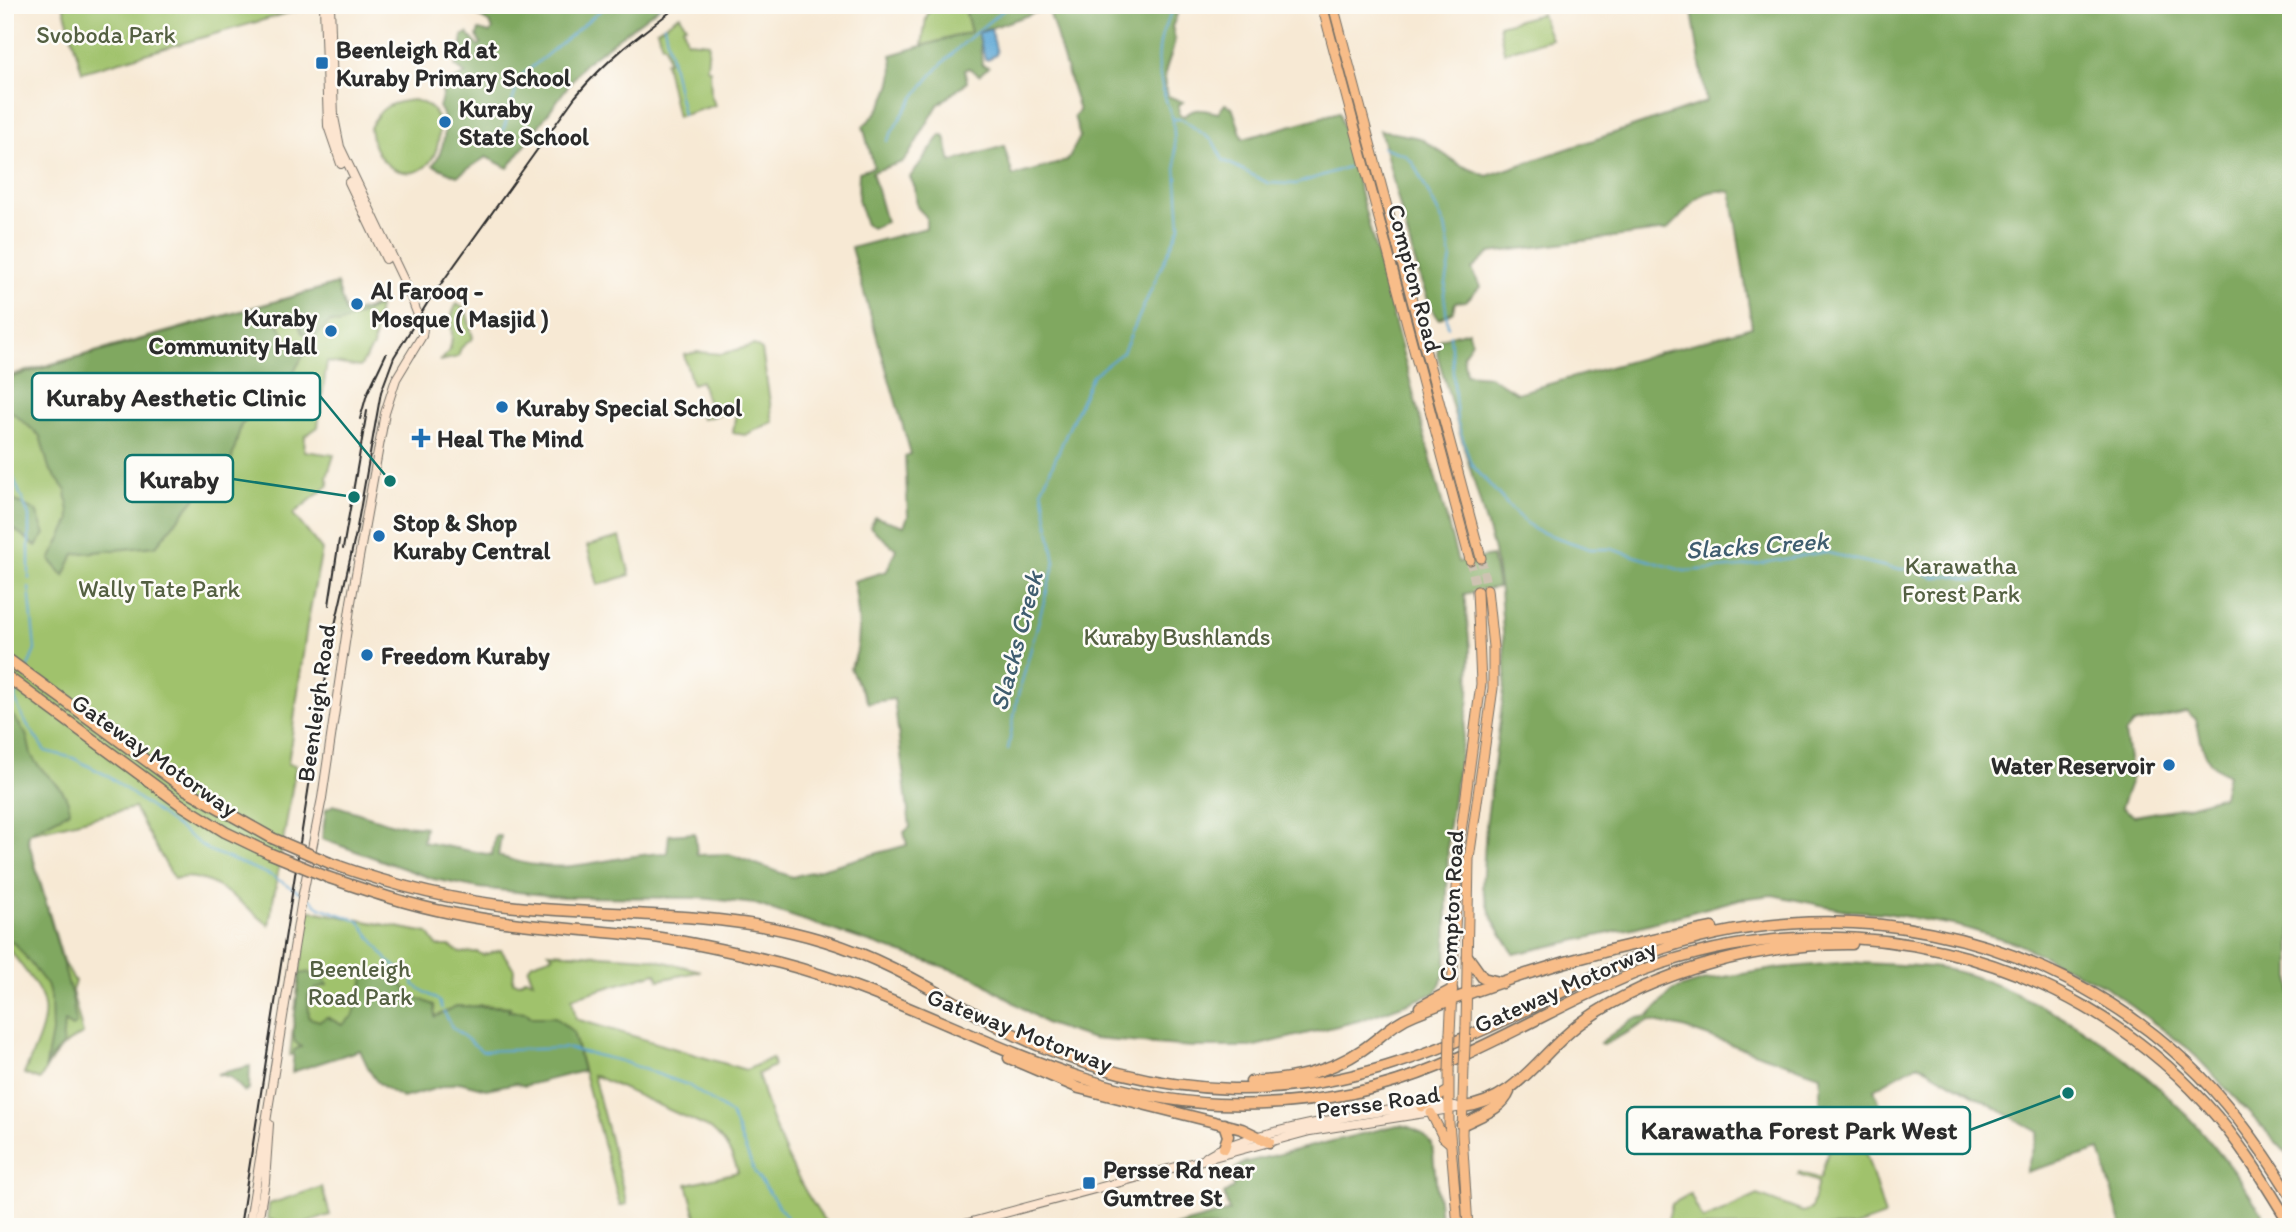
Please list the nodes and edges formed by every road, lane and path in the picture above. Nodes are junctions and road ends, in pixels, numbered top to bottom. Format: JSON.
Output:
{"nodes":[{"id":1,"x":324,"y":5,"type":"edge"},
{"id":2,"x":330,"y":5,"type":"edge"},
{"id":3,"x":1322,"y":5,"type":"edge"},
{"id":4,"x":1333,"y":5,"type":"edge"},
{"id":5,"x":414,"y":309,"type":"junction"},
{"id":6,"x":1481,"y":558,"type":"tunnel mouth"},
{"id":7,"x":1470,"y":560,"type":"tunnel mouth"},
{"id":8,"x":1487,"y":589,"type":"tunnel mouth"},
{"id":9,"x":1477,"y":591,"type":"tunnel mouth"},
{"id":10,"x":5,"y":657,"type":"edge"},
{"id":11,"x":7,"y":675,"type":"edge"},
{"id":12,"x":1786,"y":923,"type":"junction"},
{"id":13,"x":1871,"y":938,"type":"junction"},
{"id":14,"x":1468,"y":957,"type":"junction"},
{"id":15,"x":1503,"y":983,"type":"junction"},
{"id":16,"x":1452,"y":989,"type":"junction"},
{"id":17,"x":1466,"y":996,"type":"junction"},
{"id":18,"x":1451,"y":1002,"type":"junction"},
{"id":19,"x":1414,"y":1014,"type":"junction"},
{"id":20,"x":924,"y":1017,"type":"junction"},
{"id":21,"x":1196,"y":1087,"type":"junction"},
{"id":22,"x":1510,"y":1090,"type":"junction"},
{"id":23,"x":1448,"y":1091,"type":"junction"},
{"id":24,"x":1463,"y":1107,"type":"junction"},
{"id":25,"x":1448,"y":1109,"type":"junction"},
{"id":26,"x":1427,"y":1110,"type":"junction"},
{"id":27,"x":269,"y":1114,"type":"junction"},
{"id":28,"x":1224,"y":1124,"type":"junction"},
{"id":29,"x":1462,"y":1125,"type":"junction"},
{"id":30,"x":1257,"y":1138,"type":"junction"},
{"id":31,"x":1269,"y":1142,"type":"junction"},
{"id":32,"x":1450,"y":1143,"type":"junction"},
{"id":33,"x":1224,"y":1148,"type":"junction"},
{"id":34,"x":1206,"y":1157,"type":"junction"},
{"id":35,"x":2291,"y":1196,"type":"edge"},
{"id":36,"x":2291,"y":1226,"type":"edge"},
{"id":37,"x":249,"y":1227,"type":"edge"},
{"id":38,"x":257,"y":1227,"type":"edge"},
{"id":39,"x":953,"y":1227,"type":"edge"},
{"id":40,"x":1458,"y":1227,"type":"edge"},
{"id":41,"x":1468,"y":1227,"type":"edge"}],
"edges":[{"from":1,"to":5,"type":"main road","name":"Beenleigh Road"},
{"from":2,"to":5,"type":"main road","name":"Beenleigh Road"},
{"from":3,"to":7,"type":"main road","name":"Compton Road"},
{"from":4,"to":6,"type":"main road","name":"Compton Road"},
{"from":5,"to":27,"type":"main road","name":"Beenleigh Road"},
{"from":8,"to":14,"type":"main road","name":"Compton Road"},
{"from":9,"to":16,"type":"main road","name":"Compton Road"},
{"from":10,"to":21,"type":"highway","name":"Gateway Motorway","bridge":true},
{"from":11,"to":20,"type":"highway","name":"Gateway Motorway","bridge":true},
{"from":12,"to":15,"type":"highway"},
{"from":12,"to":21,"type":"highway","name":"Gateway Motorway"},
{"from":12,"to":35,"type":"highway","name":"Gateway Motorway"},
{"from":13,"to":20,"type":"highway","name":"Gateway Motorway"},
{"from":13,"to":22,"type":"highway"},
{"from":13,"to":36,"type":"highway","name":"Gateway Motorway"},
{"from":14,"to":15,"type":"highway"},
{"from":14,"to":17,"type":"main road","name":"Compton Road"},
{"from":15,"to":17,"type":"highway"},
{"from":16,"to":18,"type":"main road","name":"Compton Road"},
{"from":16,"to":19,"type":"highway"},
{"from":17,"to":18,"type":"highway"},
{"from":17,"to":24,"type":"main road","name":"Compton Road","bridge":true},
{"from":18,"to":19,"type":"highway"},
{"from":18,"to":23,"type":"main road","name":"Compton Road","bridge":true},
{"from":19,"to":21,"type":"highway"},
{"from":20,"to":28,"type":"highway"},
{"from":22,"to":24,"type":"highway"},
{"from":22,"to":29,"type":"highway"},
{"from":23,"to":25,"type":"main road","name":"Compton Road"},
{"from":23,"to":26,"type":"main road"},
{"from":24,"to":25,"type":"main road","name":"Persse Road"},
{"from":24,"to":29,"type":"main road","name":"Compton Road"},
{"from":25,"to":26,"type":"main road","name":"Persse Road"},
{"from":25,"to":32,"type":"main road","name":"Compton Road"},
{"from":26,"to":30,"type":"main road","name":"Persse Road"},
{"from":26,"to":31,"type":"main road","name":"Persse Road"},
{"from":26,"to":32,"type":"main road"},
{"from":27,"to":37,"type":"main road","name":"Beenleigh Road"},
{"from":27,"to":38,"type":"main road","name":"Beenleigh Road"},
{"from":28,"to":30,"type":"highway"},
{"from":28,"to":33,"type":"highway"},
{"from":29,"to":41,"type":"main road","name":"Compton Road"},
{"from":30,"to":31,"type":"highway"},
{"from":30,"to":33,"type":"main road","name":"Persse Road"},
{"from":31,"to":34,"type":"main road","name":"Persse Road"},
{"from":32,"to":40,"type":"main road","name":"Compton Road"},
{"from":33,"to":34,"type":"main road","name":"Persse Road"},
{"from":34,"to":39,"type":"main road","name":"Persse Road"}]}
